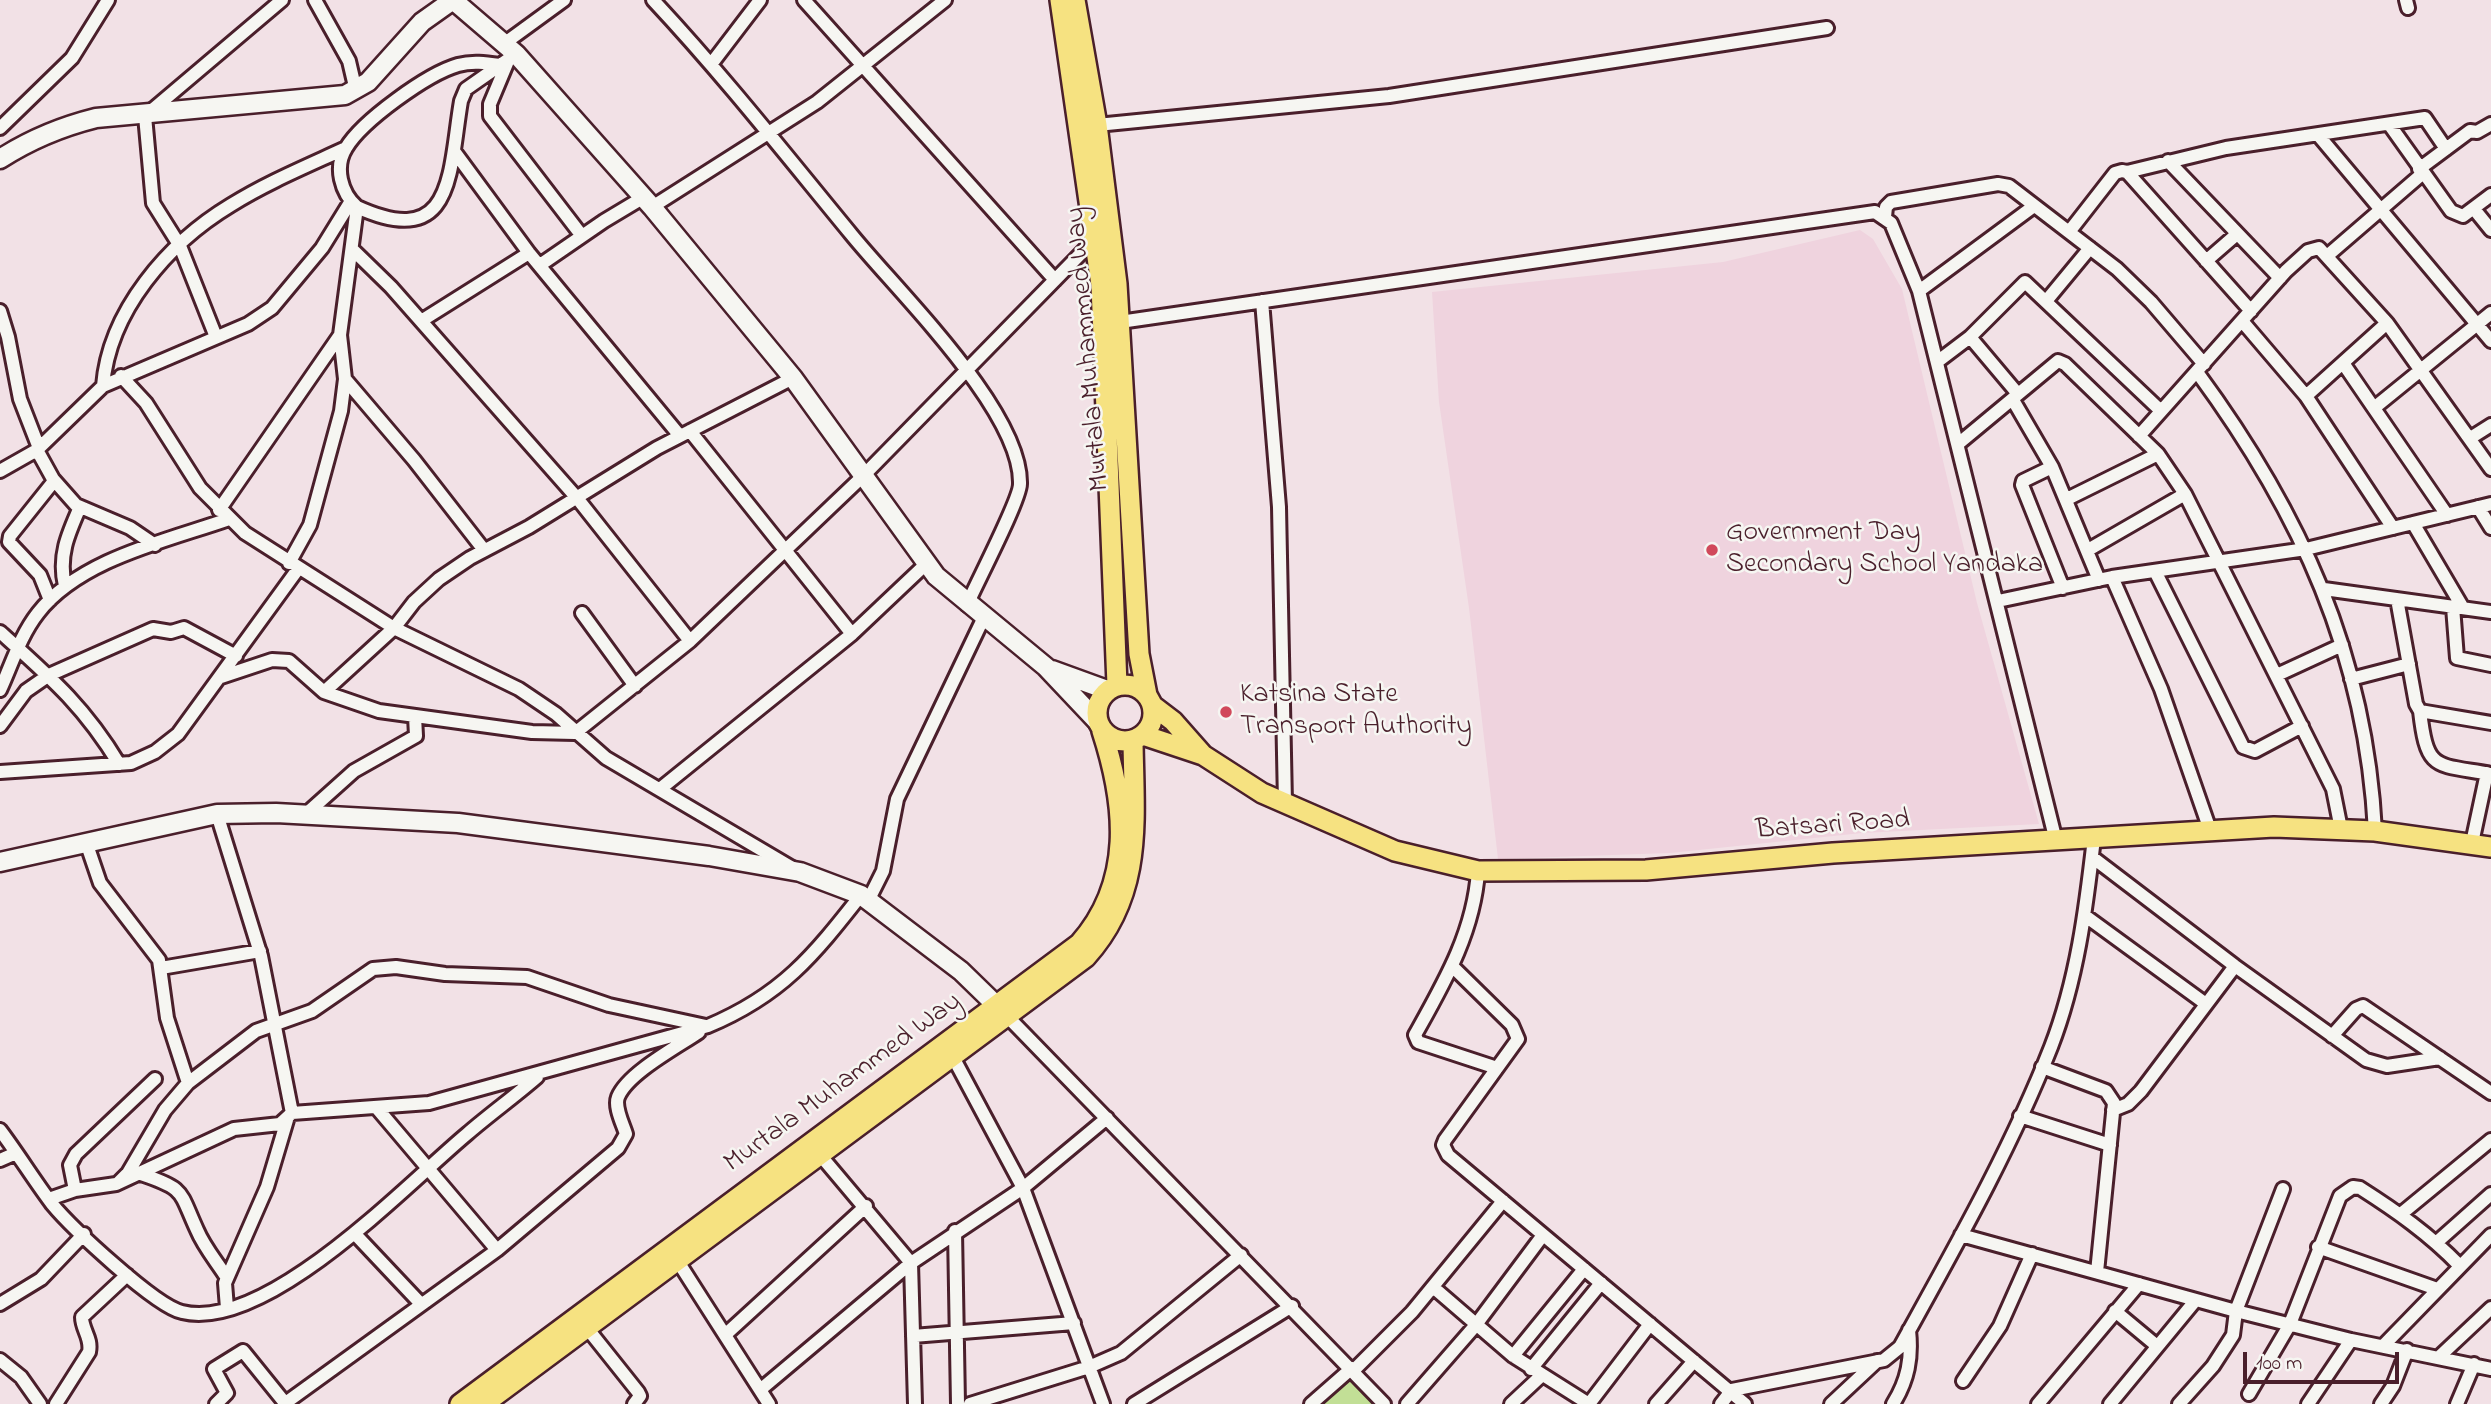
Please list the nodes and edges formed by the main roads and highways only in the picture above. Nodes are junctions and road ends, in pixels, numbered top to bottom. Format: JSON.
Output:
{"nodes":[{"id":1,"x":1060,"y":0,"type":"edge"},
{"id":2,"x":1075,"y":0,"type":"edge"},
{"id":3,"x":1112,"y":688,"type":"junction"},
{"id":4,"x":1150,"y":700,"type":"junction"},
{"id":5,"x":1100,"y":726,"type":"junction"},
{"id":6,"x":1138,"y":738,"type":"junction"},
{"id":7,"x":1203,"y":755,"type":"junction"},
{"id":8,"x":2481,"y":845,"type":"edge"},
{"id":9,"x":1003,"y":1012,"type":"junction"},
{"id":10,"x":460,"y":1404,"type":"edge"},
{"id":11,"x":484,"y":1404,"type":"edge"}],
"edges":[{"from":1,"to":3,"type":"main road","name":"Murtala Muhammed Way"},
{"from":2,"to":4,"type":"main road","name":"Murtala Muhammed Way"},
{"from":3,"to":4,"type":"main road"},
{"from":3,"to":5,"type":"main road"},
{"from":4,"to":6,"type":"main road"},
{"from":4,"to":7,"type":"main road"},
{"from":5,"to":6,"type":"main road"},
{"from":5,"to":9,"type":"main road","name":"Murtala Muhammed Way"},
{"from":6,"to":7,"type":"main road"},
{"from":6,"to":9,"type":"main road"},
{"from":7,"to":8,"type":"main road","name":"Batsari Road"},
{"from":9,"to":10,"type":"main road","name":"Murtala Muhammed Way"},
{"from":9,"to":11,"type":"main road"}]}
